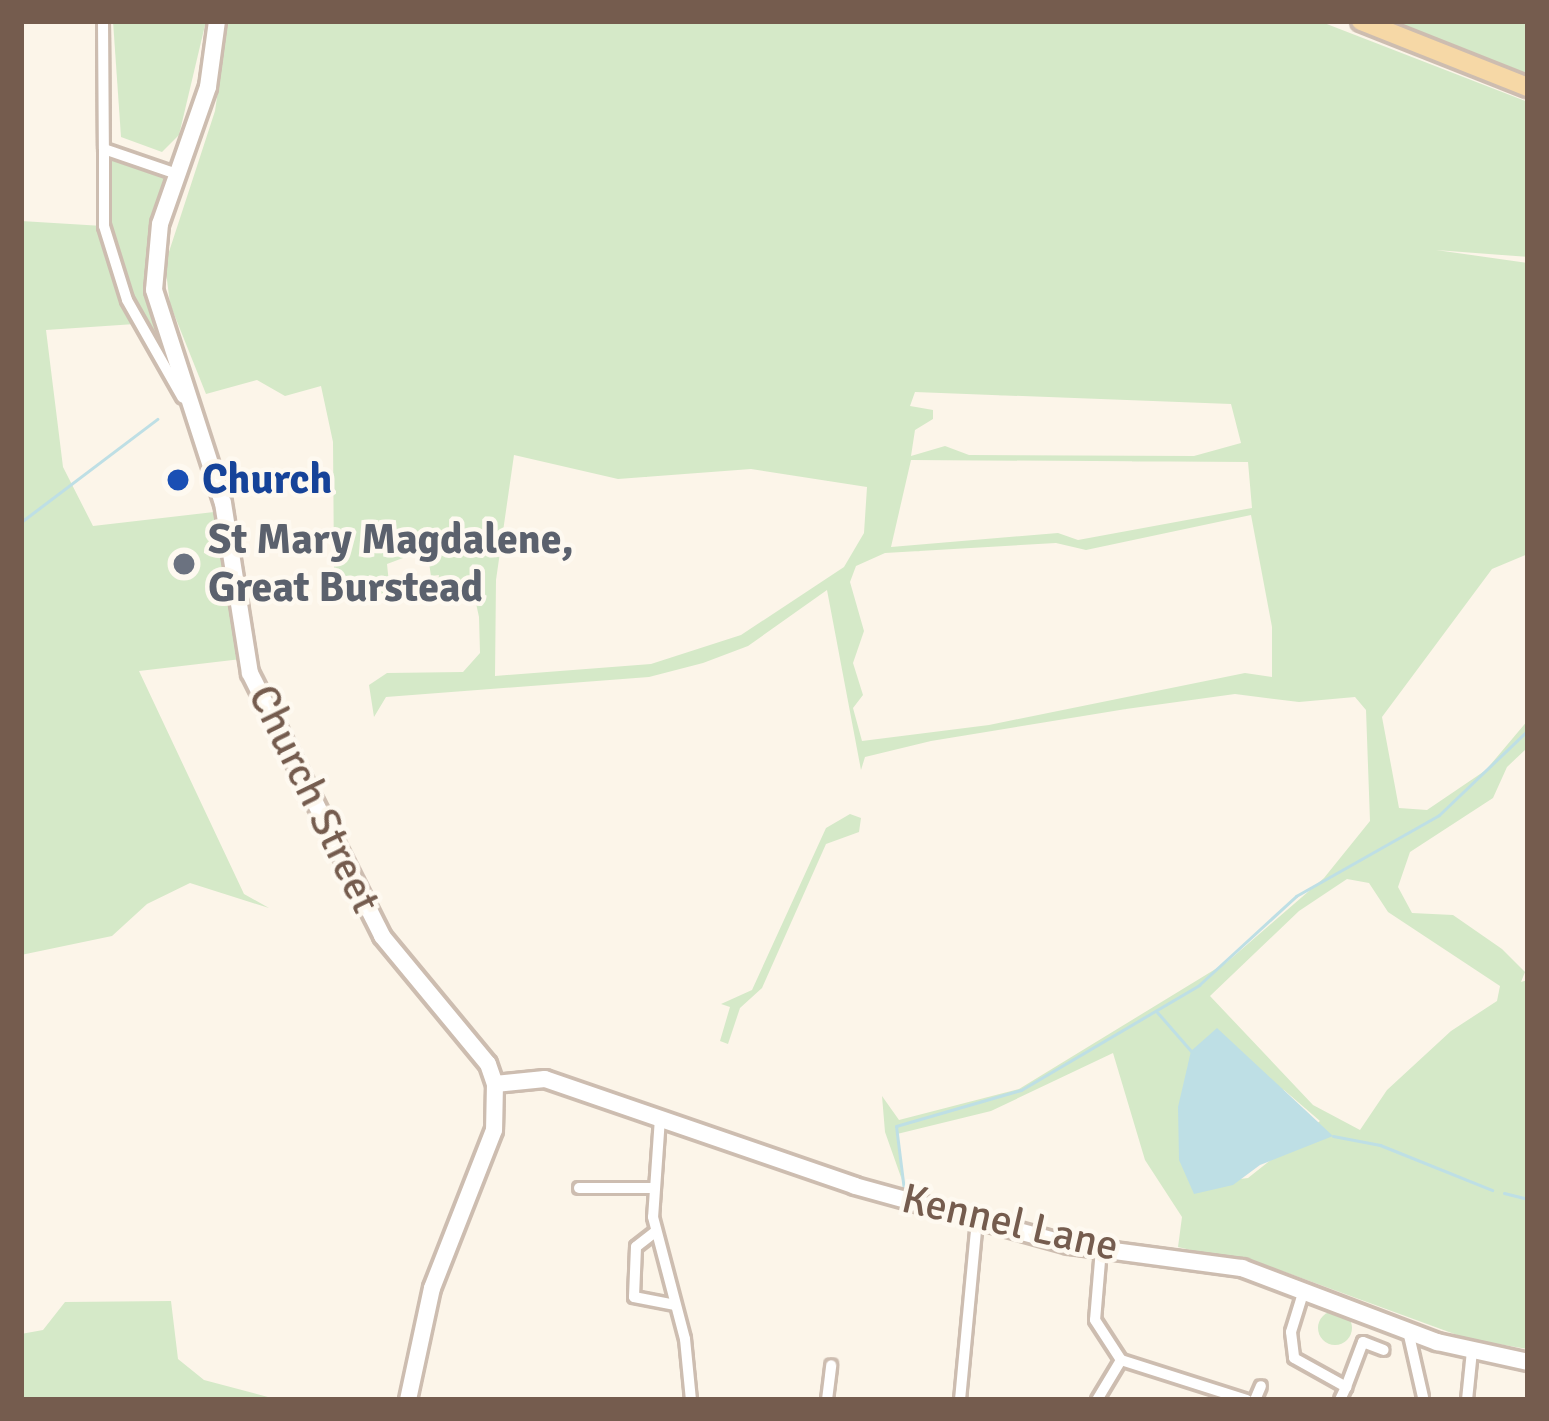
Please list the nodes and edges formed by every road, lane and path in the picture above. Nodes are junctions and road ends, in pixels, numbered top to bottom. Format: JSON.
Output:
{"nodes":[{"id":1,"x":103,"y":21,"type":"edge"},
{"id":2,"x":217,"y":21,"type":"edge"},
{"id":3,"x":1361,"y":21,"type":"edge"},
{"id":4,"x":1528,"y":87,"type":"edge"},
{"id":5,"x":104,"y":148,"type":"junction"},
{"id":6,"x":177,"y":174,"type":"junction"},
{"id":7,"x":194,"y":411,"type":"junction"},
{"id":8,"x":495,"y":1084,"type":"junction"},
{"id":9,"x":660,"y":1118,"type":"junction"},
{"id":10,"x":579,"y":1188,"type":"dead end"},
{"id":11,"x":652,"y":1188,"type":"junction"},
{"id":12,"x":976,"y":1220,"type":"junction"},
{"id":13,"x":655,"y":1232,"type":"junction"},
{"id":14,"x":1101,"y":1249,"type":"junction"},
{"id":15,"x":1304,"y":1290,"type":"junction"},
{"id":16,"x":675,"y":1305,"type":"junction"},
{"id":17,"x":1408,"y":1331,"type":"junction"},
{"id":18,"x":1384,"y":1350,"type":"dead end"},
{"id":19,"x":1472,"y":1351,"type":"junction"},
{"id":20,"x":1120,"y":1360,"type":"junction"},
{"id":21,"x":1528,"y":1362,"type":"edge"},
{"id":22,"x":831,"y":1365,"type":"dead end"},
{"id":23,"x":1261,"y":1386,"type":"dead end"},
{"id":24,"x":1343,"y":1394,"type":"edge"},
{"id":25,"x":1423,"y":1397,"type":"dead end"},
{"id":26,"x":408,"y":1400,"type":"edge"},
{"id":27,"x":692,"y":1400,"type":"edge"},
{"id":28,"x":827,"y":1400,"type":"edge"},
{"id":29,"x":960,"y":1400,"type":"edge"},
{"id":30,"x":1097,"y":1400,"type":"edge"},
{"id":31,"x":1251,"y":1400,"type":"edge"},
{"id":32,"x":1468,"y":1400,"type":"edge"}],
"edges":[{"from":1,"to":5,"type":"street"},
{"from":2,"to":6,"type":"street","name":"Church Street"},
{"from":3,"to":4,"type":"main road"},
{"from":5,"to":6,"type":"street"},
{"from":5,"to":7,"type":"street"},
{"from":6,"to":7,"type":"street","name":"Church Street"},
{"from":7,"to":8,"type":"street","name":"Church Street"},
{"from":8,"to":9,"type":"street","name":"Kennel Lane"},
{"from":8,"to":26,"type":"street"},
{"from":9,"to":11,"type":"street"},
{"from":9,"to":12,"type":"street","name":"Kennel Lane"},
{"from":10,"to":11,"type":"street"},
{"from":11,"to":13,"type":"street"},
{"from":12,"to":14,"type":"street","name":"Kennel Lane"},
{"from":12,"to":29,"type":"street"},
{"from":13,"to":16,"type":"street"},
{"from":13,"to":16,"type":"street"},
{"from":14,"to":15,"type":"street","name":"Kennel Lane"},
{"from":14,"to":20,"type":"street"},
{"from":15,"to":17,"type":"street","name":"Kennel Lane"},
{"from":15,"to":24,"type":"street"},
{"from":16,"to":27,"type":"street"},
{"from":17,"to":19,"type":"street","name":"Kennel Lane"},
{"from":17,"to":25,"type":"street"},
{"from":18,"to":24,"type":"street"},
{"from":19,"to":21,"type":"street","name":"Kennel Lane"},
{"from":19,"to":32,"type":"street"},
{"from":20,"to":30,"type":"street"},
{"from":20,"to":31,"type":"street"},
{"from":22,"to":28,"type":"street"},
{"from":23,"to":31,"type":"street"}]}
